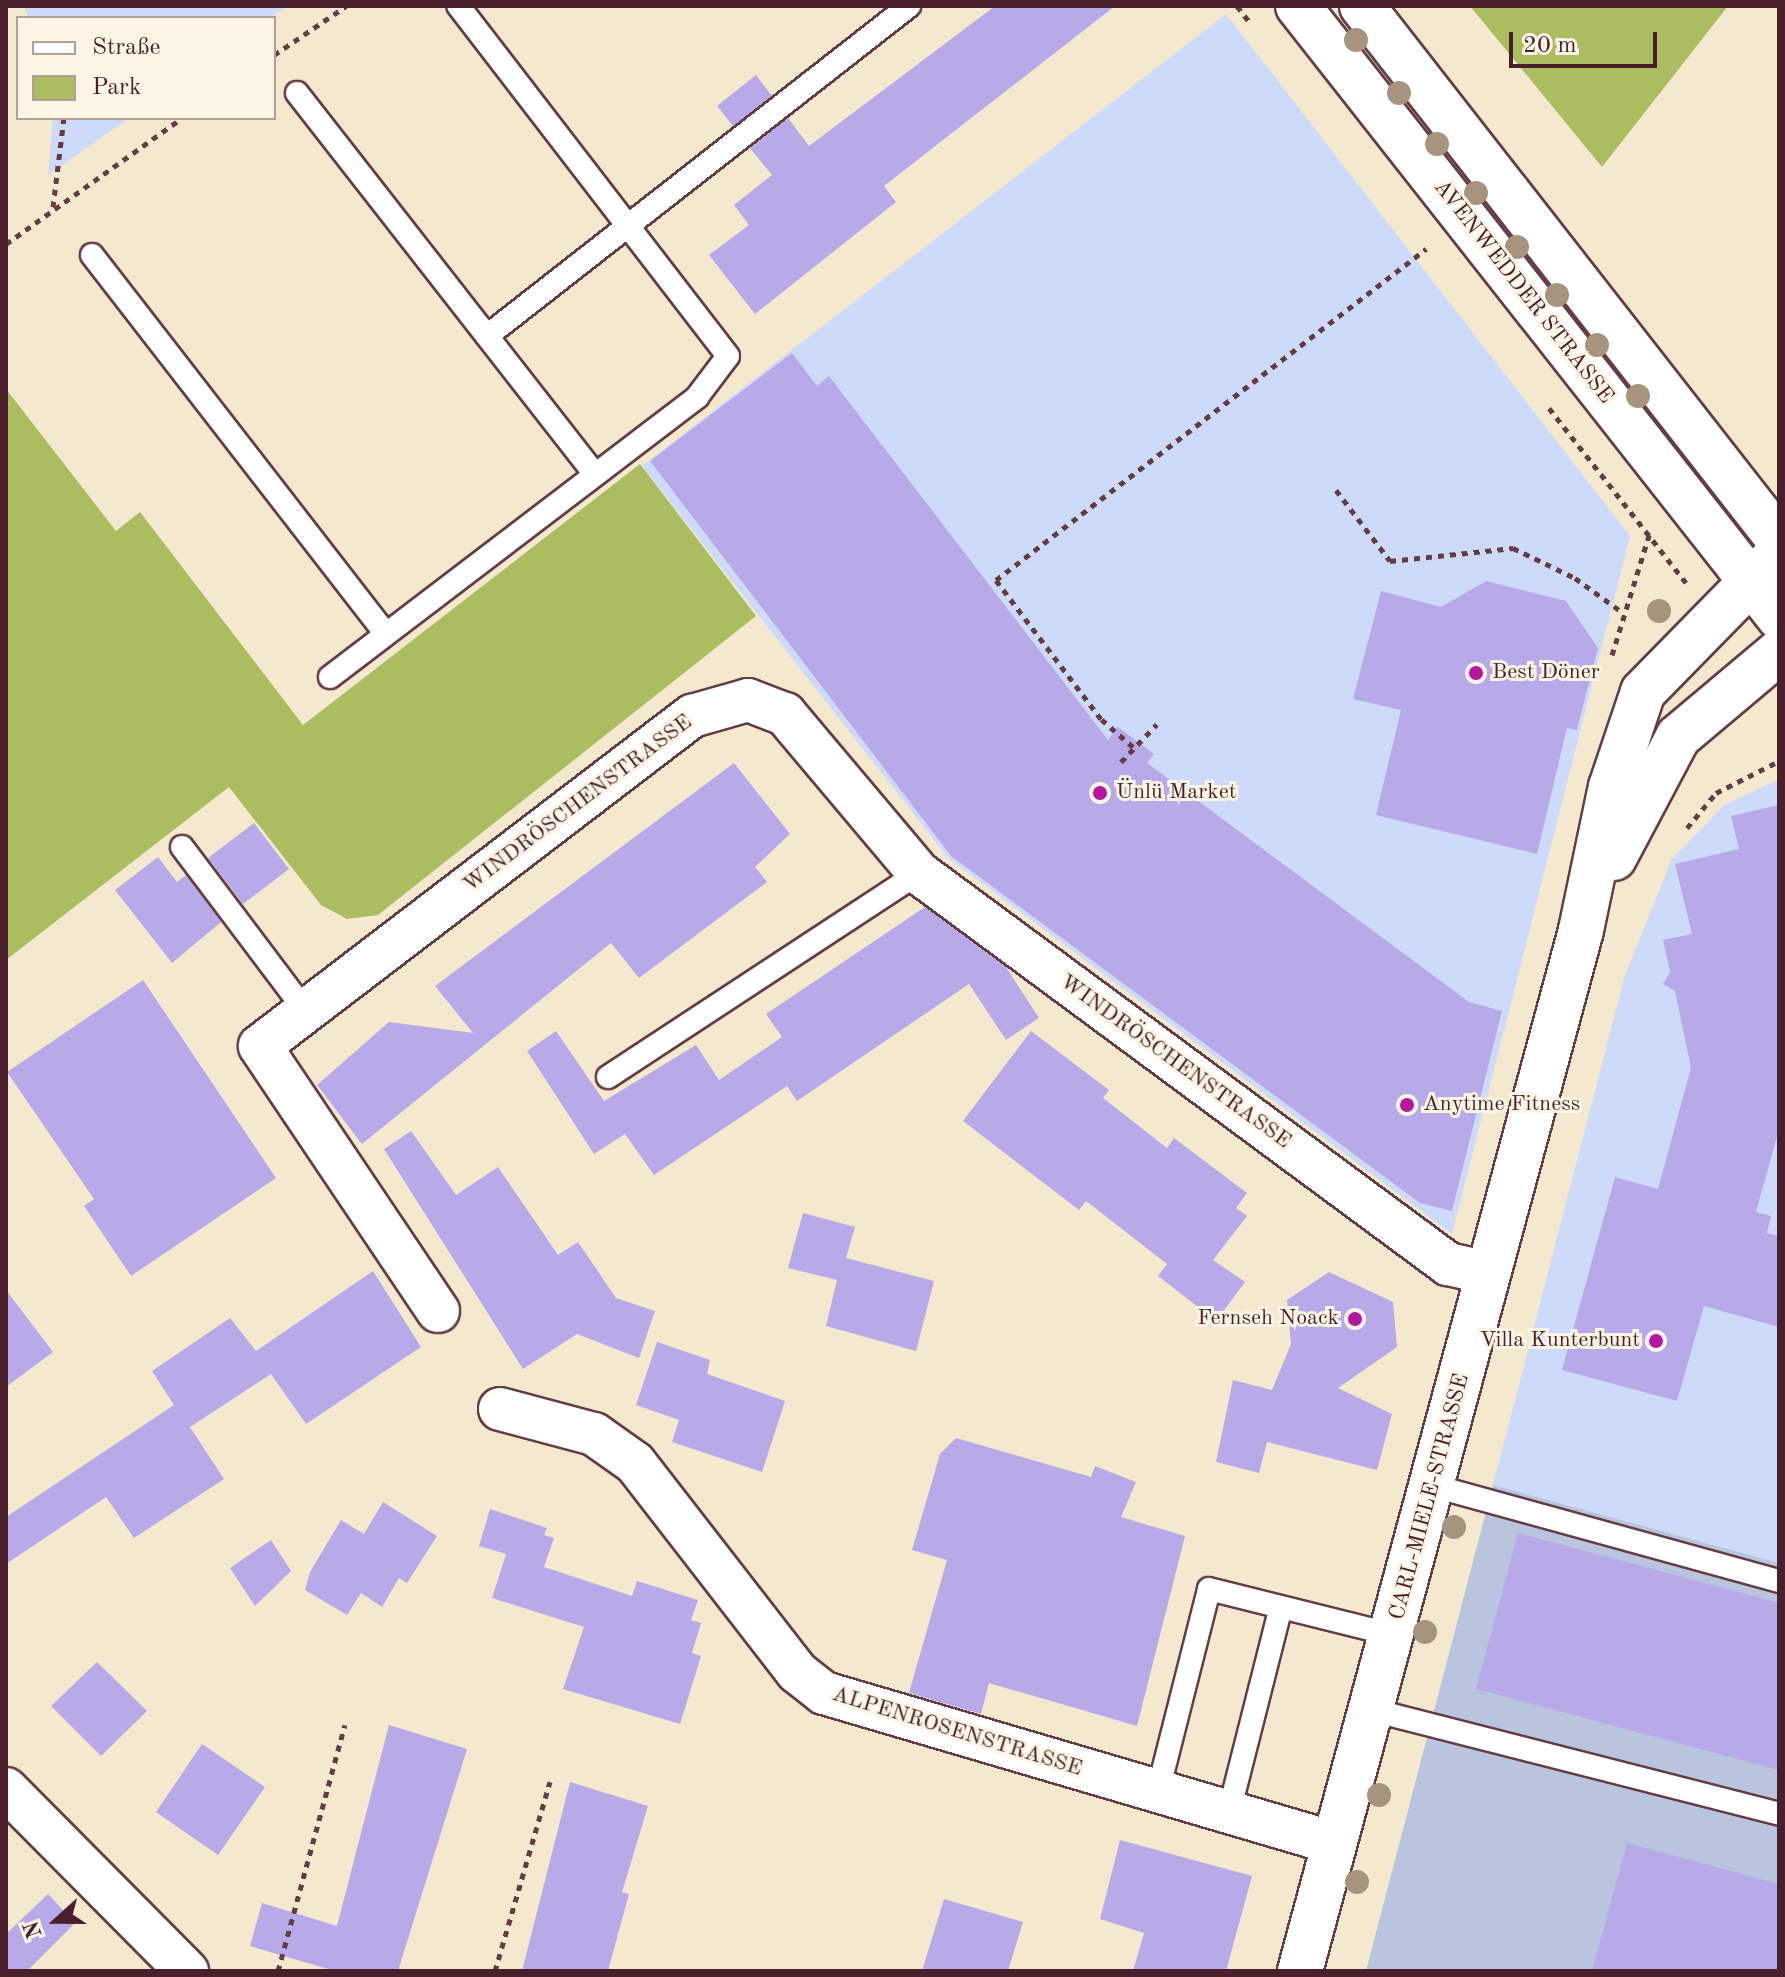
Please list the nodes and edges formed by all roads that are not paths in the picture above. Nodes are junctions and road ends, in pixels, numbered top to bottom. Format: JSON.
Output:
{"nodes":[{"id":1,"x":458,"y":6,"type":"edge"},
{"id":2,"x":909,"y":6,"type":"edge"},
{"id":3,"x":1298,"y":6,"type":"edge"},
{"id":4,"x":1362,"y":6,"type":"edge"},
{"id":5,"x":297,"y":93,"type":"dead end"},
{"id":6,"x":628,"y":226,"type":"junction"},
{"id":7,"x":92,"y":255,"type":"dead end"},
{"id":8,"x":487,"y":336,"type":"junction"},
{"id":9,"x":595,"y":475,"type":"junction"},
{"id":10,"x":1779,"y":540,"type":"edge"},
{"id":11,"x":1764,"y":566,"type":"edge"},
{"id":12,"x":1779,"y":617,"type":"edge"},
{"id":13,"x":385,"y":633,"type":"junction"},
{"id":14,"x":1779,"y":652,"type":"edge"},
{"id":15,"x":330,"y":677,"type":"dead end"},
{"id":16,"x":182,"y":847,"type":"dead end"},
{"id":17,"x":919,"y":873,"type":"junction"},
{"id":18,"x":1581,"y":930,"type":"junction"},
{"id":19,"x":307,"y":1013,"type":"junction"},
{"id":20,"x":608,"y":1077,"type":"dead end"},
{"id":21,"x":1489,"y":1273,"type":"junction"},
{"id":22,"x":438,"y":1311,"type":"dead end"},
{"id":23,"x":500,"y":1409,"type":"dead end"},
{"id":24,"x":1434,"y":1486,"type":"junction"},
{"id":25,"x":1779,"y":1581,"type":"edge"},
{"id":26,"x":1281,"y":1607,"type":"junction"},
{"id":27,"x":1393,"y":1635,"type":"junction"},
{"id":28,"x":1372,"y":1710,"type":"junction"},
{"id":29,"x":6,"y":1789,"type":"edge"},
{"id":30,"x":1158,"y":1791,"type":"junction"},
{"id":31,"x":1229,"y":1812,"type":"junction"},
{"id":32,"x":1779,"y":1814,"type":"edge"},
{"id":33,"x":1334,"y":1843,"type":"junction"},
{"id":34,"x":187,"y":1971,"type":"edge"},
{"id":35,"x":1300,"y":1971,"type":"edge"}],
"edges":[{"from":1,"to":6,"type":"lane"},
{"from":2,"to":6,"type":"lane"},
{"from":3,"to":11,"type":"street","name":"AVENWEDDER STRASSE"},
{"from":4,"to":10,"type":"street"},
{"from":5,"to":8,"type":"lane"},
{"from":6,"to":8,"type":"lane"},
{"from":6,"to":9,"type":"lane"},
{"from":7,"to":13,"type":"lane"},
{"from":8,"to":9,"type":"lane"},
{"from":9,"to":13,"type":"lane"},
{"from":11,"to":12,"type":"street","name":"AVENWEDDER STRASSE"},
{"from":11,"to":18,"type":"street","name":"CARL-MIELE-STRASSE"},
{"from":13,"to":15,"type":"lane"},
{"from":14,"to":18,"type":"street","name":"CARL-MIELE-STRASSE"},
{"from":16,"to":19,"type":"lane"},
{"from":17,"to":19,"type":"street","name":"WINDRÖSCHENSTRASSE"},
{"from":17,"to":20,"type":"lane"},
{"from":17,"to":21,"type":"street","name":"WINDRÖSCHENSTRASSE"},
{"from":18,"to":21,"type":"street","name":"CARL-MIELE-STRASSE"},
{"from":19,"to":22,"type":"street","name":"WINDRÖSCHENSTRASSE"},
{"from":21,"to":24,"type":"street","name":"CARL-MIELE-STRASSE"},
{"from":23,"to":30,"type":"street","name":"ALPENROSENSTRASSE"},
{"from":24,"to":25,"type":"lane"},
{"from":24,"to":27,"type":"street","name":"CARL-MIELE-STRASSE"},
{"from":26,"to":27,"type":"lane"},
{"from":26,"to":30,"type":"lane"},
{"from":26,"to":31,"type":"lane"},
{"from":27,"to":28,"type":"street","name":"CARL-MIELE-STRASSE"},
{"from":28,"to":32,"type":"lane"},
{"from":28,"to":33,"type":"street","name":"CARL-MIELE-STRASSE"},
{"from":29,"to":34,"type":"street"},
{"from":30,"to":31,"type":"street","name":"ALPENROSENSTRASSE"},
{"from":31,"to":33,"type":"street","name":"ALPENROSENSTRASSE"},
{"from":33,"to":35,"type":"street","name":"CARL-MIELE-STRASSE"}]}
